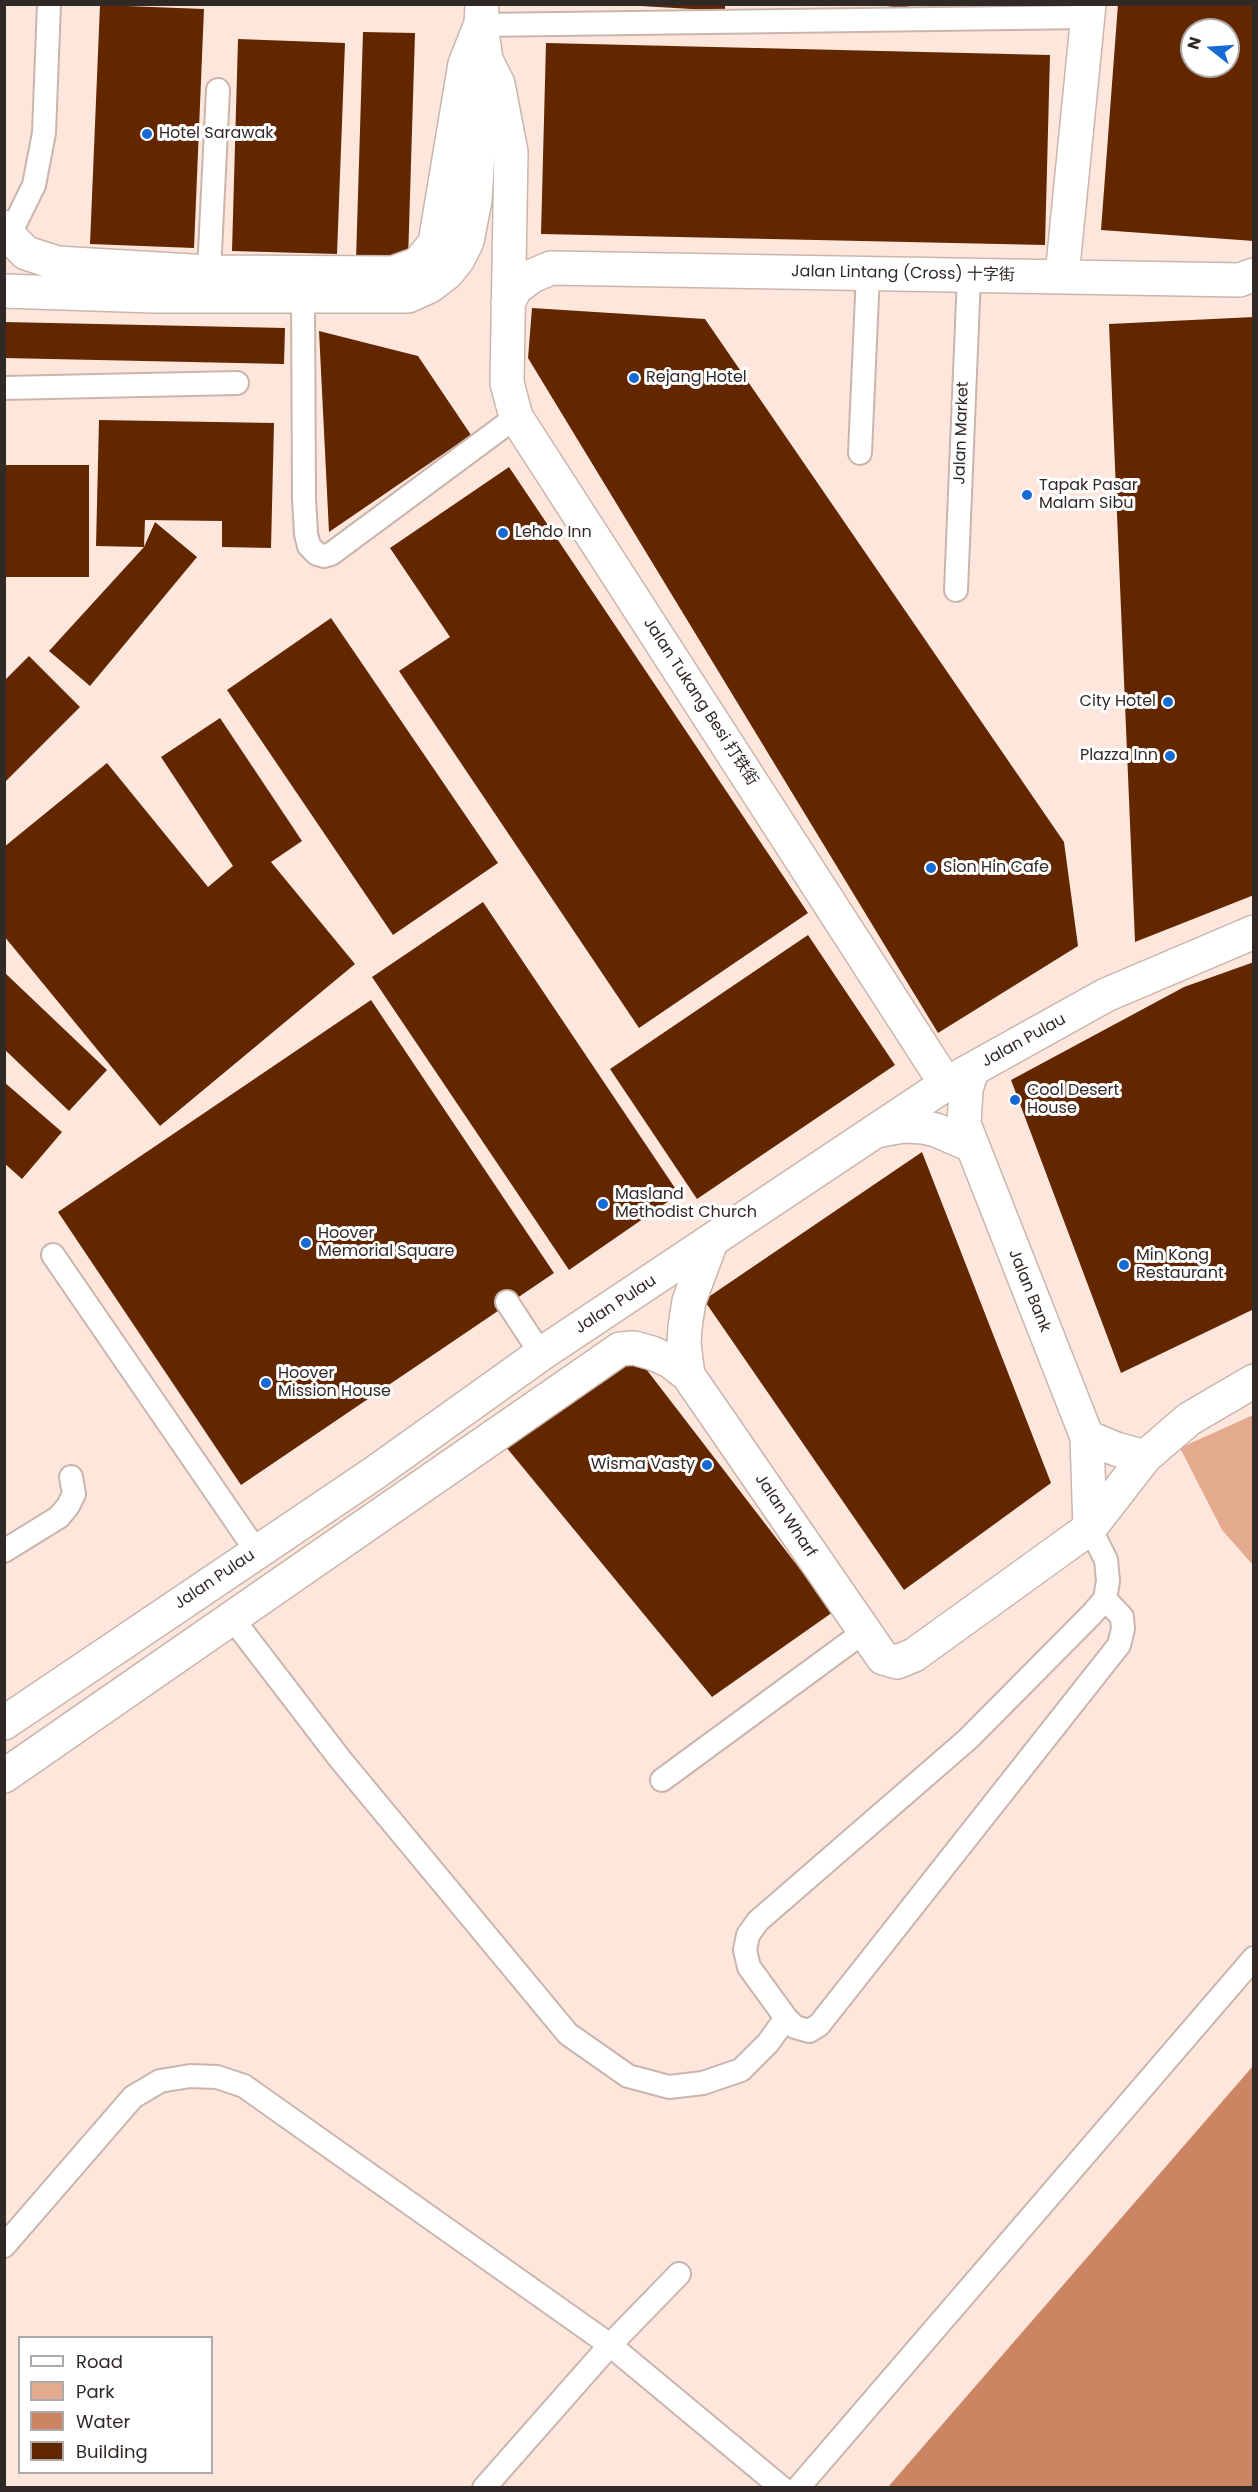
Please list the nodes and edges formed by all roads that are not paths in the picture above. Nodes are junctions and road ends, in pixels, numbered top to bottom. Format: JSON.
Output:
{"nodes":[{"id":1,"x":49,"y":4,"type":"edge"},
{"id":2,"x":1088,"y":11,"type":"edge"},
{"id":3,"x":481,"y":15,"type":"edge"},
{"id":4,"x":486,"y":60,"type":"junction"},
{"id":5,"x":218,"y":90,"type":"dead end"},
{"id":6,"x":7,"y":232,"type":"edge"},
{"id":7,"x":509,"y":243,"type":"junction"},
{"id":8,"x":551,"y":268,"type":"junction"},
{"id":9,"x":209,"y":272,"type":"junction"},
{"id":10,"x":868,"y":273,"type":"junction"},
{"id":11,"x":1254,"y":274,"type":"edge"},
{"id":12,"x":969,"y":276,"type":"junction"},
{"id":13,"x":1062,"y":276,"type":"junction"},
{"id":14,"x":4,"y":291,"type":"edge"},
{"id":15,"x":303,"y":296,"type":"junction"},
{"id":16,"x":508,"y":303,"type":"junction"},
{"id":17,"x":237,"y":383,"type":"dead end"},
{"id":18,"x":4,"y":388,"type":"edge"},
{"id":19,"x":516,"y":417,"type":"junction"},
{"id":20,"x":860,"y":453,"type":"dead end"},
{"id":21,"x":956,"y":590,"type":"dead end"},
{"id":22,"x":1254,"y":932,"type":"edge"},
{"id":23,"x":959,"y":1077,"type":"junction"},
{"id":24,"x":876,"y":1131,"type":"junction"},
{"id":25,"x":971,"y":1145,"type":"junction"},
{"id":26,"x":711,"y":1242,"type":"junction"},
{"id":27,"x":53,"y":1255,"type":"dead end"},
{"id":28,"x":507,"y":1302,"type":"dead end"},
{"id":29,"x":541,"y":1354,"type":"junction"},
{"id":30,"x":688,"y":1375,"type":"junction"},
{"id":31,"x":1254,"y":1382,"type":"edge"},
{"id":32,"x":1087,"y":1437,"type":"junction"},
{"id":33,"x":1145,"y":1457,"type":"junction"},
{"id":34,"x":71,"y":1477,"type":"dead end"},
{"id":35,"x":1090,"y":1528,"type":"junction"},
{"id":36,"x":4,"y":1551,"type":"edge"},
{"id":37,"x":257,"y":1552,"type":"junction"},
{"id":38,"x":1105,"y":1599,"type":"junction"},
{"id":39,"x":232,"y":1618,"type":"junction"},
{"id":40,"x":865,"y":1631,"type":"junction"},
{"id":41,"x":4,"y":1723,"type":"edge"},
{"id":42,"x":4,"y":1776,"type":"edge"},
{"id":43,"x":662,"y":1779,"type":"dead end"},
{"id":44,"x":1254,"y":1958,"type":"edge"},
{"id":45,"x":786,"y":2018,"type":"junction"},
{"id":46,"x":4,"y":2246,"type":"edge"},
{"id":47,"x":679,"y":2274,"type":"dead end"},
{"id":48,"x":610,"y":2345,"type":"junction"},
{"id":49,"x":484,"y":2487,"type":"edge"},
{"id":50,"x":782,"y":2487,"type":"edge"},
{"id":51,"x":798,"y":2487,"type":"edge"}],
"edges":[{"from":1,"to":6,"type":"lane"},
{"from":2,"to":3,"type":"lane"},
{"from":2,"to":13,"type":"street"},
{"from":3,"to":4,"type":"street"},
{"from":3,"to":9,"type":"street"},
{"from":4,"to":7,"type":"street","name":"Jalan Tukang Besi 打铁街"},
{"from":4,"to":15,"type":"street"},
{"from":5,"to":9,"type":"lane"},
{"from":6,"to":9,"type":"street"},
{"from":7,"to":8,"type":"street","name":"Jalan Lintang (Cross) 十字街"},
{"from":7,"to":16,"type":"street","name":"Jalan Tukang Besi 打铁街"},
{"from":8,"to":10,"type":"street","name":"Jalan Lintang (Cross) 十字街"},
{"from":8,"to":16,"type":"street","name":"Jalan Lintang (Cross) 十字街"},
{"from":10,"to":12,"type":"street","name":"Jalan Lintang (Cross) 十字街"},
{"from":10,"to":20,"type":"lane"},
{"from":11,"to":13,"type":"street","name":"Jalan Lintang (Cross) 十字街"},
{"from":12,"to":13,"type":"street","name":"Jalan Lintang (Cross) 十字街"},
{"from":12,"to":21,"type":"lane","name":"Jalan Market"},
{"from":14,"to":15,"type":"street"},
{"from":15,"to":19,"type":"lane"},
{"from":16,"to":19,"type":"street","name":"Jalan Tukang Besi 打铁街"},
{"from":17,"to":18,"type":"lane"},
{"from":19,"to":23,"type":"street","name":"Jalan Tukang Besi 打铁街"},
{"from":22,"to":23,"type":"street","name":"Jalan Pulau"},
{"from":23,"to":24,"type":"street","name":"Jalan Pulau"},
{"from":23,"to":25,"type":"street","name":"Jalan Bank"},
{"from":24,"to":25,"type":"street"},
{"from":24,"to":26,"type":"street","name":"Jalan Pulau"},
{"from":25,"to":32,"type":"street","name":"Jalan Bank"},
{"from":26,"to":29,"type":"street","name":"Jalan Pulau"},
{"from":26,"to":30,"type":"street","name":"Jalan Wharf"},
{"from":27,"to":37,"type":"lane"},
{"from":28,"to":29,"type":"lane"},
{"from":29,"to":37,"type":"street","name":"Jalan Pulau"},
{"from":30,"to":39,"type":"street","name":"Jalan Wharf"},
{"from":30,"to":40,"type":"street","name":"Jalan Wharf"},
{"from":31,"to":33,"type":"street"},
{"from":32,"to":33,"type":"street"},
{"from":32,"to":35,"type":"street","name":"Jalan Bank"},
{"from":33,"to":35,"type":"street"},
{"from":34,"to":36,"type":"lane"},
{"from":35,"to":38,"type":"lane"},
{"from":35,"to":40,"type":"street","name":"Jalan Wharf"},
{"from":37,"to":41,"type":"street","name":"Jalan Pulau"},
{"from":38,"to":45,"type":"lane"},
{"from":38,"to":45,"type":"lane"},
{"from":39,"to":42,"type":"street"},
{"from":39,"to":45,"type":"lane"},
{"from":40,"to":43,"type":"lane"},
{"from":44,"to":51,"type":"lane"},
{"from":46,"to":48,"type":"lane"},
{"from":47,"to":48,"type":"lane"},
{"from":48,"to":49,"type":"lane"},
{"from":48,"to":50,"type":"lane"}]}
